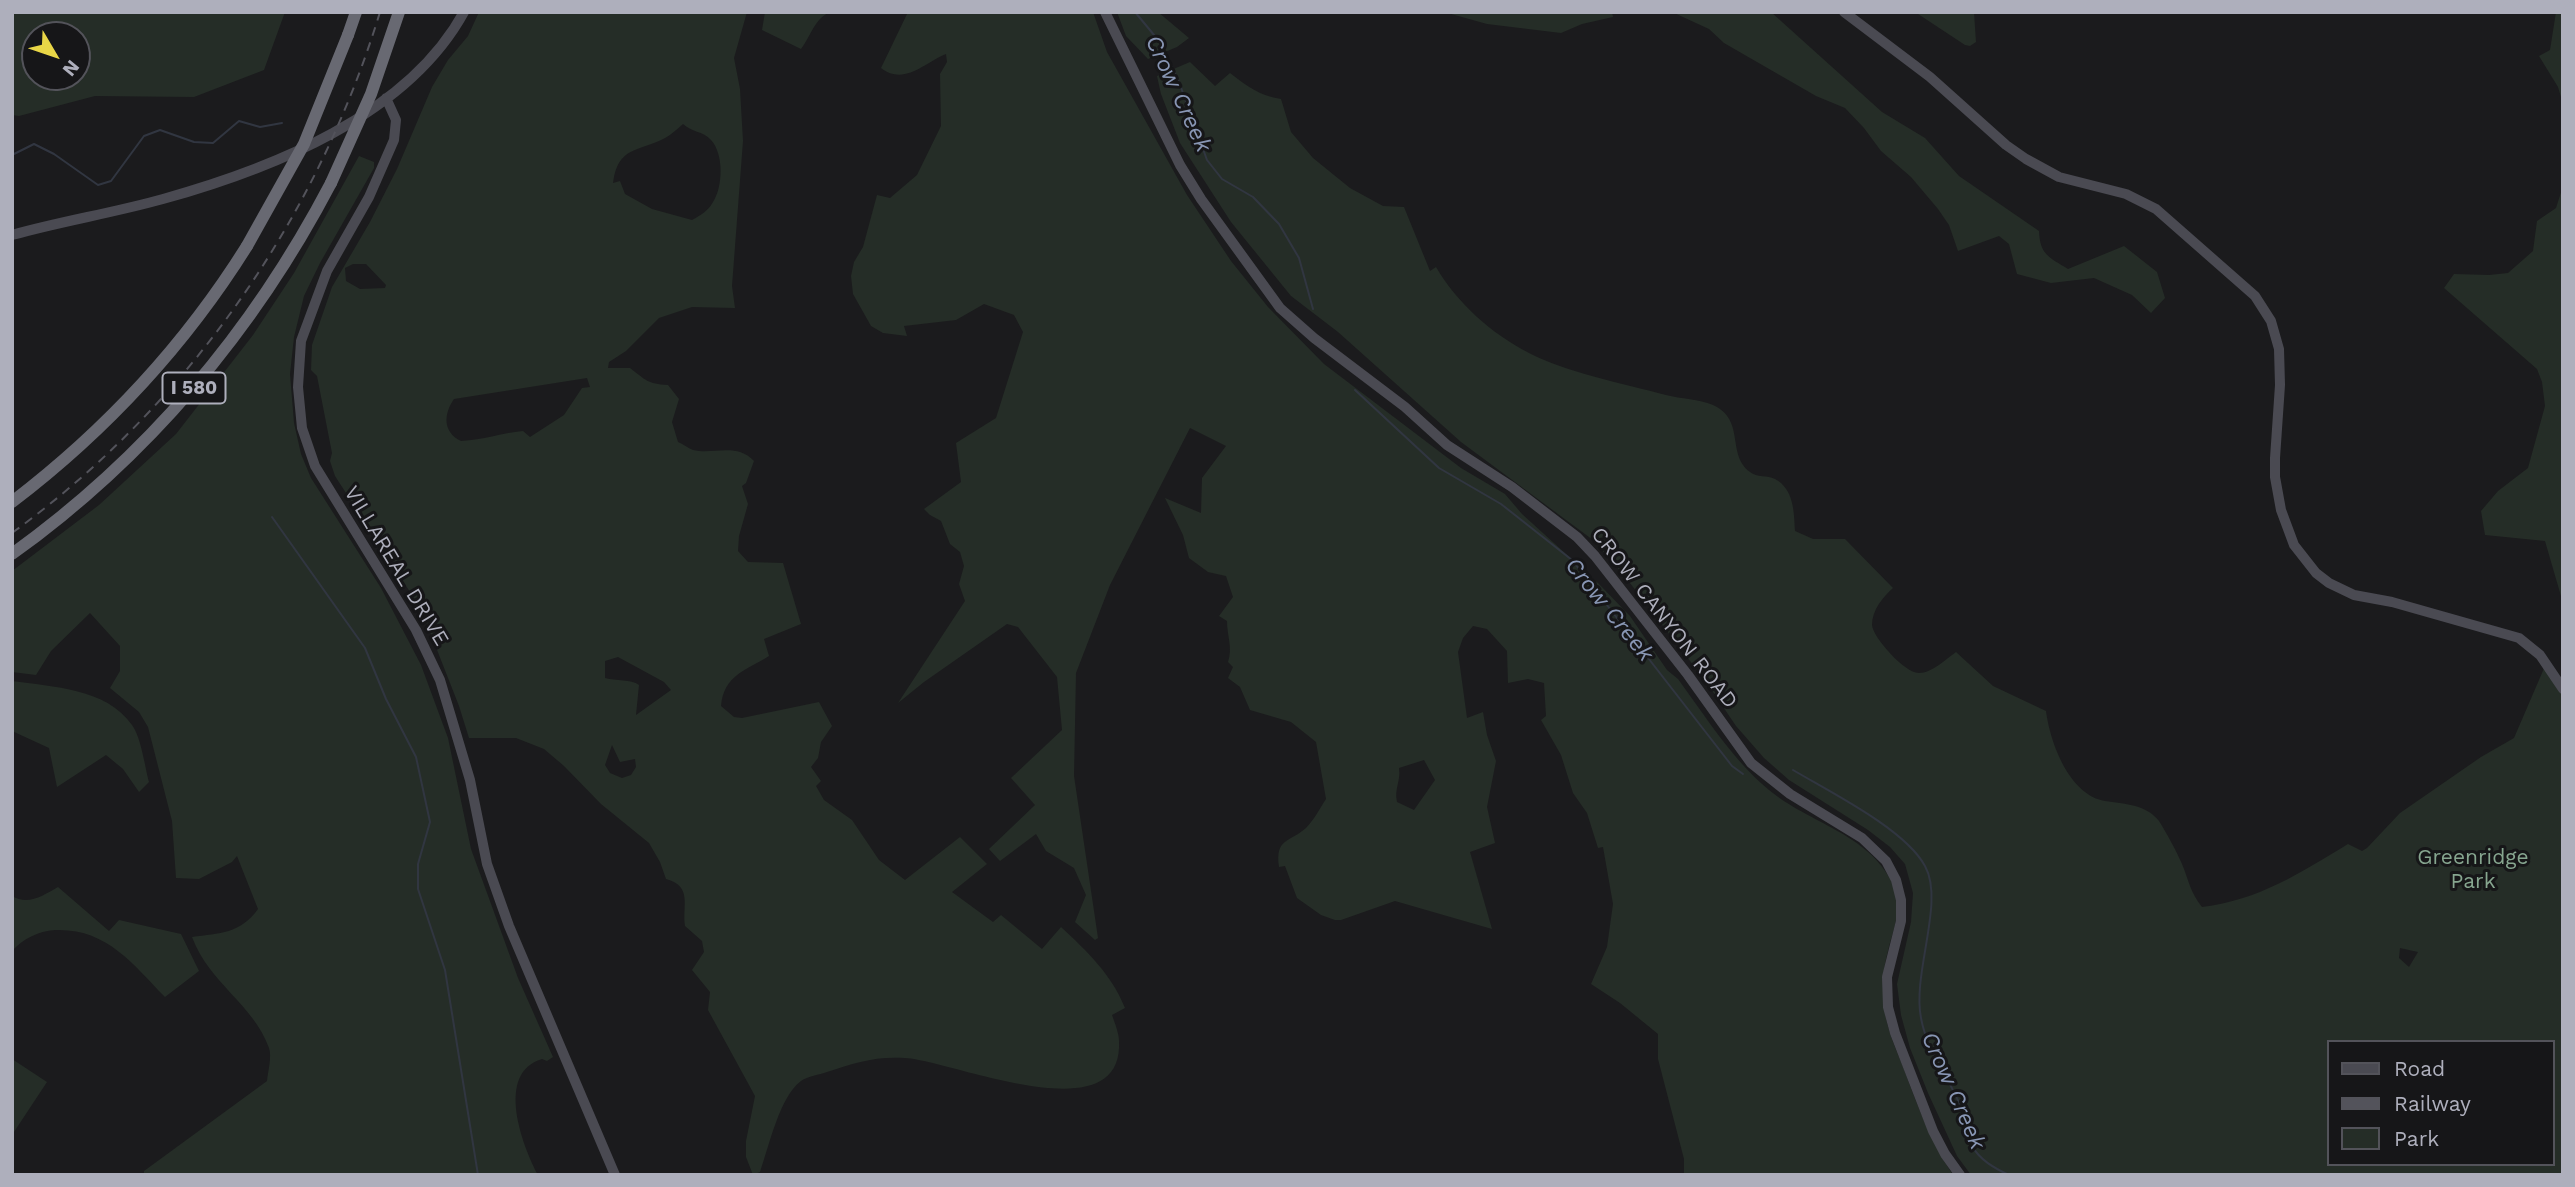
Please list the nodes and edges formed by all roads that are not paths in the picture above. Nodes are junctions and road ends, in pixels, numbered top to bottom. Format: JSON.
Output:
{"nodes":[{"id":1,"x":356,"y":12,"type":"edge"},
{"id":2,"x":399,"y":12,"type":"edge"},
{"id":3,"x":464,"y":12,"type":"edge"},
{"id":4,"x":1105,"y":12,"type":"edge"},
{"id":5,"x":1844,"y":12,"type":"edge"},
{"id":6,"x":386,"y":98,"type":"junction"},
{"id":7,"x":12,"y":235,"type":"edge"},
{"id":8,"x":12,"y":502,"type":"edge"},
{"id":9,"x":12,"y":554,"type":"edge"},
{"id":10,"x":2563,"y":689,"type":"edge"},
{"id":11,"x":615,"y":1175,"type":"edge"},
{"id":12,"x":1960,"y":1175,"type":"edge"}],
"edges":[{"from":1,"to":8,"type":"highway","number":"I 580","bridge":true},
{"from":2,"to":9,"type":"highway","number":"I 580","bridge":true},
{"from":3,"to":6,"type":"street"},
{"from":4,"to":12,"type":"street","name":"CROW CANYON ROAD"},
{"from":5,"to":10,"type":"street"},
{"from":6,"to":7,"type":"street"},
{"from":6,"to":11,"type":"street","name":"VILLAREAL DRIVE"}]}
